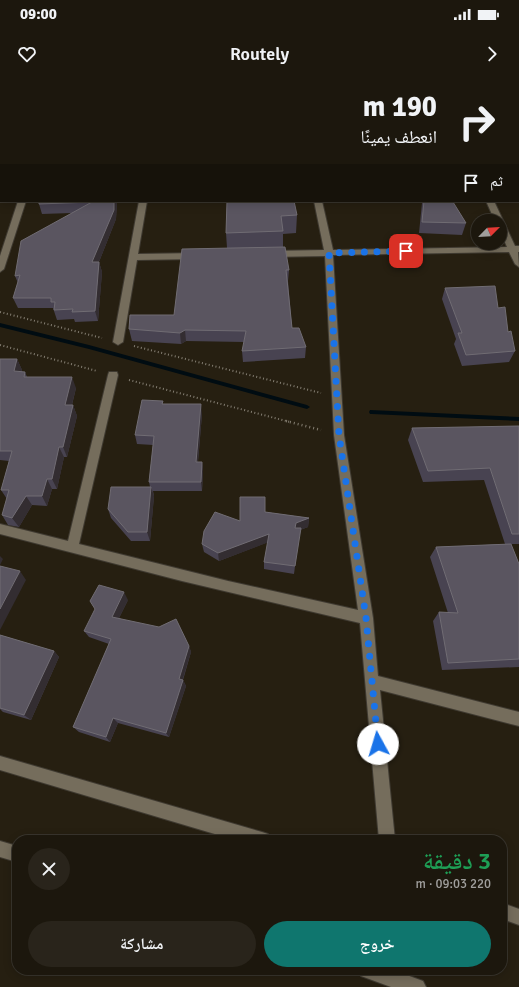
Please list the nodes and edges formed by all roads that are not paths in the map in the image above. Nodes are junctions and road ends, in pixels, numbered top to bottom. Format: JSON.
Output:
{"nodes":[{"id":1,"x":22,"y":202,"type":"edge"},
{"id":2,"x":143,"y":202,"type":"edge"},
{"id":3,"x":318,"y":202,"type":"edge"},
{"id":4,"x":490,"y":202,"type":"edge"},
{"id":5,"x":496,"y":214,"type":"edge"},
{"id":6,"x":507,"y":234,"type":"edge"},
{"id":7,"x":516,"y":249,"type":"edge"},
{"id":8,"x":329,"y":253,"type":"junction"},
{"id":9,"x":259,"y":254,"type":"edge"},
{"id":10,"x":204,"y":256,"type":"edge"},
{"id":11,"x":133,"y":257,"type":"junction"},
{"id":12,"x":519,"y":264,"type":"edge"},
{"id":13,"x":0,"y":269,"type":"edge"},
{"id":14,"x":118,"y":342,"type":"road end"},
{"id":15,"x":113,"y":375,"type":"road end"},
{"id":16,"x":0,"y":529,"type":"edge"},
{"id":17,"x":72,"y":548,"type":"junction"},
{"id":18,"x":366,"y":618,"type":"junction"},
{"id":19,"x":372,"y":681,"type":"junction"},
{"id":20,"x":519,"y":720,"type":"edge"},
{"id":21,"x":0,"y":763,"type":"edge"},
{"id":22,"x":245,"y":835,"type":"edge"},
{"id":23,"x":387,"y":835,"type":"edge"},
{"id":24,"x":0,"y":849,"type":"edge"},
{"id":25,"x":12,"y":853,"type":"edge"},
{"id":26,"x":507,"y":913,"type":"edge"},
{"id":27,"x":519,"y":916,"type":"edge"},
{"id":28,"x":382,"y":975,"type":"edge"},
{"id":29,"x":417,"y":987,"type":"edge"}],
"edges":[{"from":1,"to":13,"type":"street"},
{"from":2,"to":11,"type":"street"},
{"from":3,"to":8,"type":"street"},
{"from":4,"to":5,"type":"street"},
{"from":6,"to":7,"type":"street"},
{"from":7,"to":8,"type":"street"},
{"from":7,"to":12,"type":"street"},
{"from":8,"to":9,"type":"street"},
{"from":8,"to":18,"type":"street"},
{"from":10,"to":11,"type":"street"},
{"from":11,"to":14,"type":"street"},
{"from":15,"to":17,"type":"street"},
{"from":16,"to":17,"type":"street"},
{"from":17,"to":18,"type":"street"},
{"from":18,"to":19,"type":"street"},
{"from":19,"to":20,"type":"street"},
{"from":19,"to":23,"type":"street"},
{"from":21,"to":22,"type":"street"},
{"from":24,"to":25,"type":"street"},
{"from":26,"to":27,"type":"street"},
{"from":28,"to":29,"type":"street"}]}
